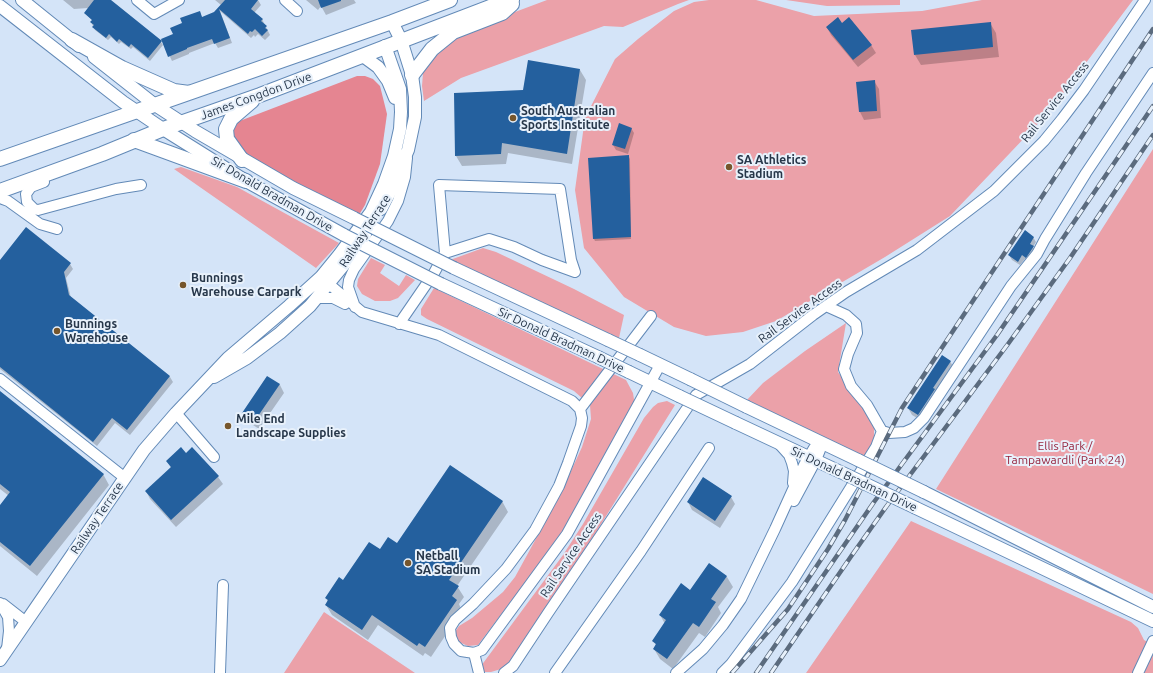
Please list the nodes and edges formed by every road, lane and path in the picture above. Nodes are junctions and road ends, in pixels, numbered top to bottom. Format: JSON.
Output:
{"nodes":[{"id":1,"x":22,"y":0,"type":"edge"},
{"id":2,"x":137,"y":0,"type":"edge"},
{"id":3,"x":179,"y":0,"type":"edge"},
{"id":4,"x":285,"y":0,"type":"edge"},
{"id":5,"x":450,"y":0,"type":"edge"},
{"id":6,"x":512,"y":0,"type":"edge"},
{"id":7,"x":517,"y":0,"type":"edge"},
{"id":8,"x":1145,"y":0,"type":"edge"},
{"id":9,"x":0,"y":6,"type":"edge"},
{"id":10,"x":297,"y":10,"type":"dead end"},
{"id":11,"x":386,"y":24,"type":"junction"},
{"id":12,"x":72,"y":40,"type":"junction"},
{"id":13,"x":401,"y":40,"type":"junction"},
{"id":14,"x":385,"y":46,"type":"junction"},
{"id":15,"x":363,"y":56,"type":"junction"},
{"id":16,"x":1153,"y":73,"type":"edge"},
{"id":17,"x":412,"y":75,"type":"junction"},
{"id":18,"x":190,"y":93,"type":"junction"},
{"id":19,"x":260,"y":94,"type":"junction"},
{"id":20,"x":155,"y":105,"type":"junction"},
{"id":21,"x":136,"y":112,"type":"junction"},
{"id":22,"x":401,"y":112,"type":"junction"},
{"id":23,"x":182,"y":122,"type":"junction"},
{"id":24,"x":163,"y":129,"type":"junction"},
{"id":25,"x":134,"y":140,"type":"junction"},
{"id":26,"x":408,"y":150,"type":"junction"},
{"id":27,"x":102,"y":154,"type":"junction"},
{"id":28,"x":0,"y":159,"type":"edge"},
{"id":29,"x":242,"y":160,"type":"junction"},
{"id":30,"x":246,"y":181,"type":"junction"},
{"id":31,"x":141,"y":185,"type":"dead end"},
{"id":32,"x":0,"y":191,"type":"edge"},
{"id":33,"x":0,"y":198,"type":"edge"},
{"id":34,"x":57,"y":229,"type":"dead end"},
{"id":35,"x":445,"y":253,"type":"junction"},
{"id":36,"x":325,"y":280,"type":"junction"},
{"id":37,"x":317,"y":298,"type":"junction"},
{"id":38,"x":826,"y":306,"type":"junction"},
{"id":39,"x":355,"y":308,"type":"junction"},
{"id":40,"x":651,"y":316,"type":"dead end"},
{"id":41,"x":399,"y":324,"type":"junction"},
{"id":42,"x":660,"y":365,"type":"junction"},
{"id":43,"x":0,"y":379,"type":"edge"},
{"id":44,"x":203,"y":383,"type":"junction"},
{"id":45,"x":650,"y":383,"type":"junction"},
{"id":46,"x":580,"y":409,"type":"junction"},
{"id":47,"x":176,"y":413,"type":"junction"},
{"id":48,"x":882,"y":430,"type":"junction"},
{"id":49,"x":821,"y":442,"type":"junction"},
{"id":50,"x":778,"y":443,"type":"junction"},
{"id":51,"x":709,"y":448,"type":"dead end"},
{"id":52,"x":214,"y":457,"type":"dead end"},
{"id":53,"x":812,"y":459,"type":"junction"},
{"id":54,"x":125,"y":478,"type":"junction"},
{"id":55,"x":790,"y":497,"type":"junction"},
{"id":56,"x":769,"y":542,"type":"junction"},
{"id":57,"x":223,"y":585,"type":"dead end"},
{"id":58,"x":0,"y":602,"type":"edge"},
{"id":59,"x":1153,"y":607,"type":"edge"},
{"id":60,"x":1153,"y":621,"type":"edge"},
{"id":61,"x":26,"y":622,"type":"junction"},
{"id":62,"x":1153,"y":641,"type":"edge"},
{"id":63,"x":7,"y":649,"type":"junction"},
{"id":64,"x":474,"y":653,"type":"junction"},
{"id":65,"x":0,"y":660,"type":"edge"},
{"id":66,"x":220,"y":673,"type":"edge"},
{"id":67,"x":479,"y":673,"type":"edge"},
{"id":68,"x":504,"y":673,"type":"edge"},
{"id":69,"x":555,"y":673,"type":"edge"},
{"id":70,"x":676,"y":673,"type":"edge"},
{"id":71,"x":722,"y":673,"type":"edge"},
{"id":72,"x":1138,"y":673,"type":"edge"}],
"edges":[{"from":1,"to":12,"type":"main road","name":"Sir Donald Bradman Drive"},
{"from":2,"to":3,"type":"street"},
{"from":4,"to":10,"type":"street"},
{"from":5,"to":11,"type":"highway","name":"James Congdon Drive"},
{"from":6,"to":13,"type":"highway","name":"James Congdon Drive"},
{"from":7,"to":17,"type":"highway"},
{"from":8,"to":38,"type":"street","name":"Rail Service Access"},
{"from":9,"to":21,"type":"main road","name":"Sir Donald Bradman Drive"},
{"from":11,"to":13,"type":"main road","name":"Railway Terrace"},
{"from":11,"to":14,"type":"highway"},
{"from":11,"to":18,"type":"highway","name":"James Congdon Drive"},
{"from":12,"to":18,"type":"highway"},
{"from":12,"to":20,"type":"main road","name":"Sir Donald Bradman Drive"},
{"from":13,"to":14,"type":"highway","name":"James Congdon Drive"},
{"from":13,"to":17,"type":"main road","name":"Railway Terrace"},
{"from":14,"to":15,"type":"highway","name":"James Congdon Drive"},
{"from":14,"to":22,"type":"main road","name":"Railway Terrace"},
{"from":15,"to":19,"type":"highway","name":"James Congdon Drive"},
{"from":15,"to":22,"type":"main road"},
{"from":16,"to":48,"type":"street"},
{"from":17,"to":26,"type":"main road","name":"Railway Terrace"},
{"from":18,"to":20,"type":"highway","name":"James Congdon Drive"},
{"from":19,"to":23,"type":"highway","name":"James Congdon Drive"},
{"from":19,"to":29,"type":"highway"},
{"from":20,"to":21,"type":"highway","name":"James Congdon Drive"},
{"from":20,"to":23,"type":"main road","name":"Sir Donald Bradman Drive"},
{"from":21,"to":24,"type":"main road","name":"Sir Donald Bradman Drive"},
{"from":21,"to":28,"type":"highway","name":"James Congdon Drive"},
{"from":22,"to":36,"type":"main road","name":"Railway Terrace"},
{"from":23,"to":24,"type":"highway","name":"James Congdon Drive"},
{"from":23,"to":29,"type":"main road","name":"Sir Donald Bradman Drive"},
{"from":24,"to":25,"type":"highway","name":"James Congdon Drive"},
{"from":24,"to":30,"type":"main road","name":"Sir Donald Bradman Drive"},
{"from":25,"to":27,"type":"highway","name":"James Congdon Drive"},
{"from":25,"to":30,"type":"highway"},
{"from":26,"to":36,"type":"main road","name":"Railway Terrace"},
{"from":26,"to":39,"type":"street"},
{"from":27,"to":31,"type":"street"},
{"from":27,"to":32,"type":"highway","name":"James Congdon Drive"},
{"from":29,"to":42,"type":"main road","name":"Sir Donald Bradman Drive","bridge":true},
{"from":30,"to":45,"type":"main road","name":"Sir Donald Bradman Drive","bridge":true},
{"from":33,"to":34,"type":"street"},
{"from":35,"to":35,"type":"street"},
{"from":35,"to":41,"type":"street"},
{"from":36,"to":37,"type":"main road","name":"Railway Terrace"},
{"from":36,"to":39,"type":"street"},
{"from":36,"to":44,"type":"main road","name":"Railway Terrace"},
{"from":37,"to":39,"type":"street"},
{"from":37,"to":44,"type":"main road","name":"Railway Terrace"},
{"from":38,"to":48,"type":"street"},
{"from":38,"to":68,"type":"street","name":"Rail Service Access"},
{"from":39,"to":41,"type":"street"},
{"from":40,"to":46,"type":"street"},
{"from":41,"to":46,"type":"street"},
{"from":42,"to":45,"type":"street"},
{"from":42,"to":49,"type":"main road","name":"Sir Donald Bradman Drive","bridge":true},
{"from":43,"to":54,"type":"street"},
{"from":44,"to":47,"type":"main road","name":"Railway Terrace"},
{"from":45,"to":50,"type":"main road","name":"Sir Donald Bradman Drive","bridge":true},
{"from":45,"to":64,"type":"street"},
{"from":46,"to":64,"type":"street"},
{"from":47,"to":52,"type":"street"},
{"from":47,"to":54,"type":"main road","name":"Railway Terrace"},
{"from":48,"to":71,"type":"street"},
{"from":49,"to":53,"type":"street"},
{"from":49,"to":59,"type":"main road","name":"Sir Donald Bradman Drive","bridge":true},
{"from":50,"to":53,"type":"main road","name":"Sir Donald Bradman Drive"},
{"from":50,"to":55,"type":"street"},
{"from":51,"to":69,"type":"street"},
{"from":53,"to":55,"type":"street"},
{"from":53,"to":56,"type":"street"},
{"from":53,"to":60,"type":"main road","name":"Sir Donald Bradman Drive","bridge":true},
{"from":54,"to":61,"type":"main road","name":"Railway Terrace"},
{"from":55,"to":56,"type":"street"},
{"from":56,"to":70,"type":"street"},
{"from":57,"to":66,"type":"street"},
{"from":58,"to":61,"type":"street"},
{"from":58,"to":63,"type":"street"},
{"from":61,"to":63,"type":"main road","name":"Railway Terrace"},
{"from":62,"to":72,"type":"street"},
{"from":63,"to":65,"type":"main road","name":"Railway Terrace"},
{"from":64,"to":67,"type":"street"}]}
